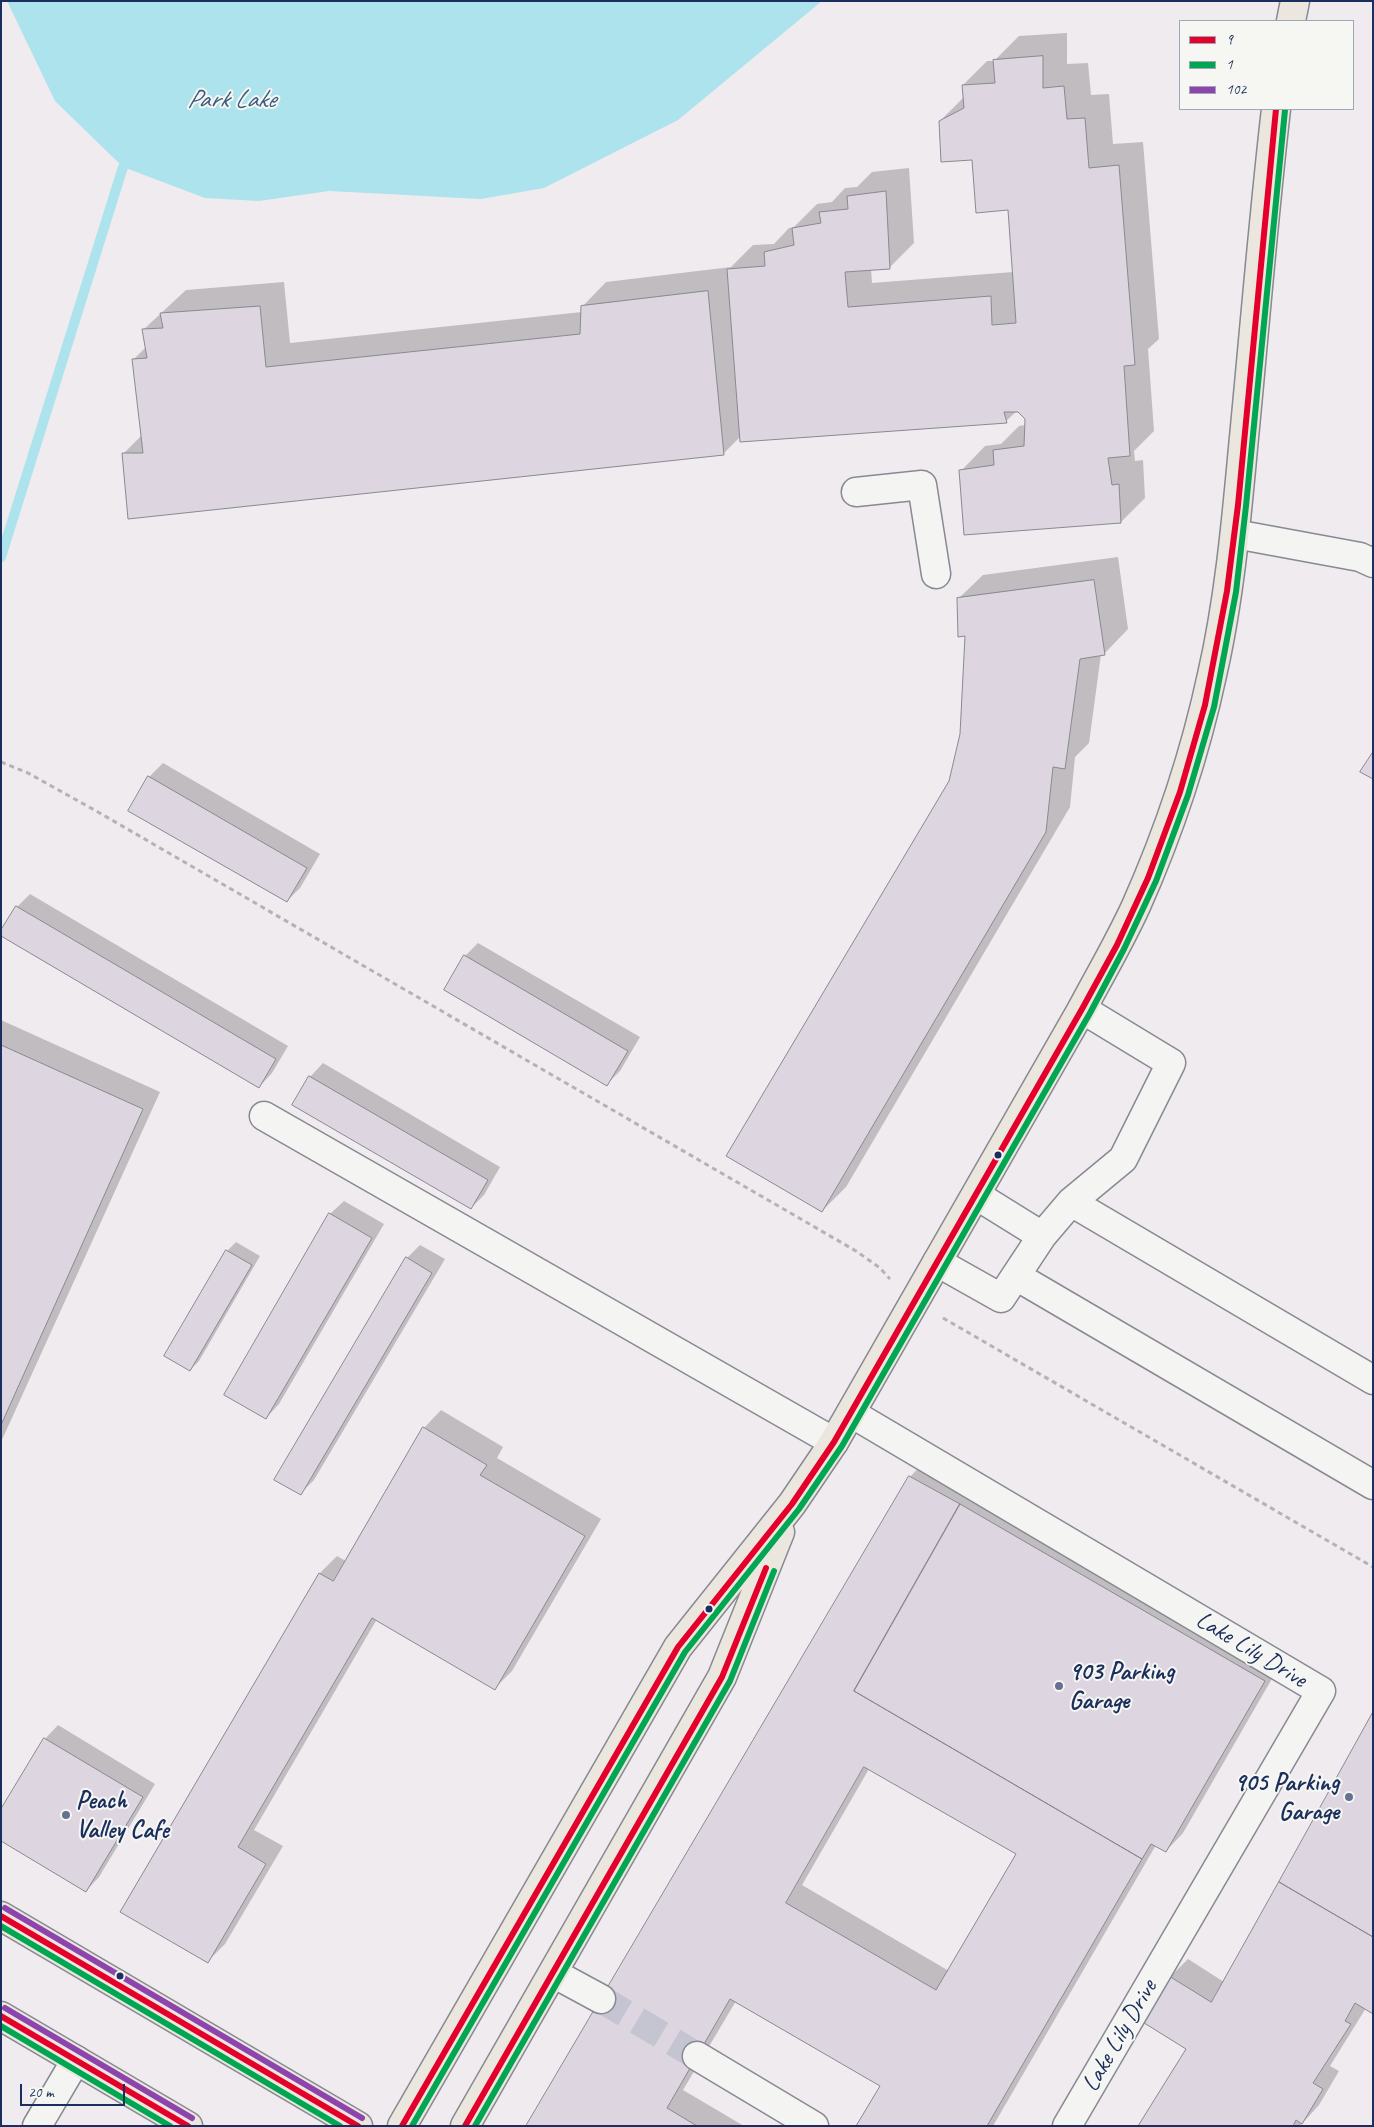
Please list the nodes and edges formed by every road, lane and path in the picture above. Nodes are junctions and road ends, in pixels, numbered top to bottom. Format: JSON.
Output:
{"nodes":[{"id":1,"x":1295,"y":1,"type":"edge"},
{"id":2,"x":1291,"y":20,"type":"edge"},
{"id":3,"x":1276,"y":110,"type":"edge"},
{"id":4,"x":856,"y":492,"type":"dead end"},
{"id":5,"x":1234,"y":534,"type":"junction"},
{"id":6,"x":1373,"y":563,"type":"edge"},
{"id":7,"x":936,"y":574,"type":"dead end"},
{"id":8,"x":1,"y":762,"type":"edge"},
{"id":9,"x":1082,"y":1009,"type":"junction"},
{"id":10,"x":264,"y":1116,"type":"dead end"},
{"id":11,"x":976,"y":1195,"type":"junction"},
{"id":12,"x":1071,"y":1202,"type":"junction"},
{"id":13,"x":1042,"y":1236,"type":"junction"},
{"id":14,"x":937,"y":1262,"type":"junction"},
{"id":15,"x":1016,"y":1276,"type":"junction"},
{"id":16,"x":914,"y":1301,"type":"junction"},
{"id":17,"x":1373,"y":1380,"type":"edge"},
{"id":18,"x":851,"y":1413,"type":"junction"},
{"id":19,"x":834,"y":1442,"type":"junction"},
{"id":20,"x":1373,"y":1485,"type":"edge"},
{"id":21,"x":792,"y":1504,"type":"junction"},
{"id":22,"x":1373,"y":1567,"type":"edge"},
{"id":23,"x":1,"y":1916,"type":"edge"},
{"id":24,"x":553,"y":1973,"type":"junction"},
{"id":25,"x":601,"y":1999,"type":"tunnel mouth"},
{"id":26,"x":1,"y":2016,"type":"edge"},
{"id":27,"x":697,"y":2056,"type":"tunnel mouth"},
{"id":28,"x":76,"y":2060,"type":"junction"},
{"id":29,"x":37,"y":2126,"type":"edge"},
{"id":30,"x":188,"y":2126,"type":"edge"},
{"id":31,"x":358,"y":2126,"type":"edge"},
{"id":32,"x":402,"y":2126,"type":"edge"},
{"id":33,"x":465,"y":2126,"type":"edge"},
{"id":34,"x":814,"y":2126,"type":"edge"},
{"id":35,"x":1067,"y":2126,"type":"edge"}],
"edges":[{"from":1,"to":2,"type":"main road"},
{"from":3,"to":5,"type":"main road"},
{"from":4,"to":7,"type":"street"},
{"from":5,"to":6,"type":"street"},
{"from":5,"to":9,"type":"main road"},
{"from":8,"to":16,"type":"path"},
{"from":9,"to":11,"type":"main road"},
{"from":9,"to":12,"type":"street"},
{"from":10,"to":19,"type":"street"},
{"from":11,"to":13,"type":"street"},
{"from":11,"to":14,"type":"main road"},
{"from":12,"to":13,"type":"street"},
{"from":12,"to":17,"type":"street"},
{"from":13,"to":15,"type":"street"},
{"from":14,"to":15,"type":"street"},
{"from":14,"to":16,"type":"main road"},
{"from":15,"to":20,"type":"street"},
{"from":16,"to":18,"type":"main road"},
{"from":16,"to":22,"type":"path"},
{"from":18,"to":19,"type":"main road"},
{"from":18,"to":35,"type":"street","name":"Lake Lily Drive"},
{"from":19,"to":21,"type":"main road"},
{"from":21,"to":24,"type":"main road"},
{"from":21,"to":32,"type":"main road"},
{"from":23,"to":31,"type":"main road"},
{"from":24,"to":25,"type":"street"},
{"from":24,"to":33,"type":"main road"},
{"from":26,"to":28,"type":"main road"},
{"from":27,"to":34,"type":"street"},
{"from":28,"to":29,"type":"street"},
{"from":28,"to":30,"type":"main road"}]}
